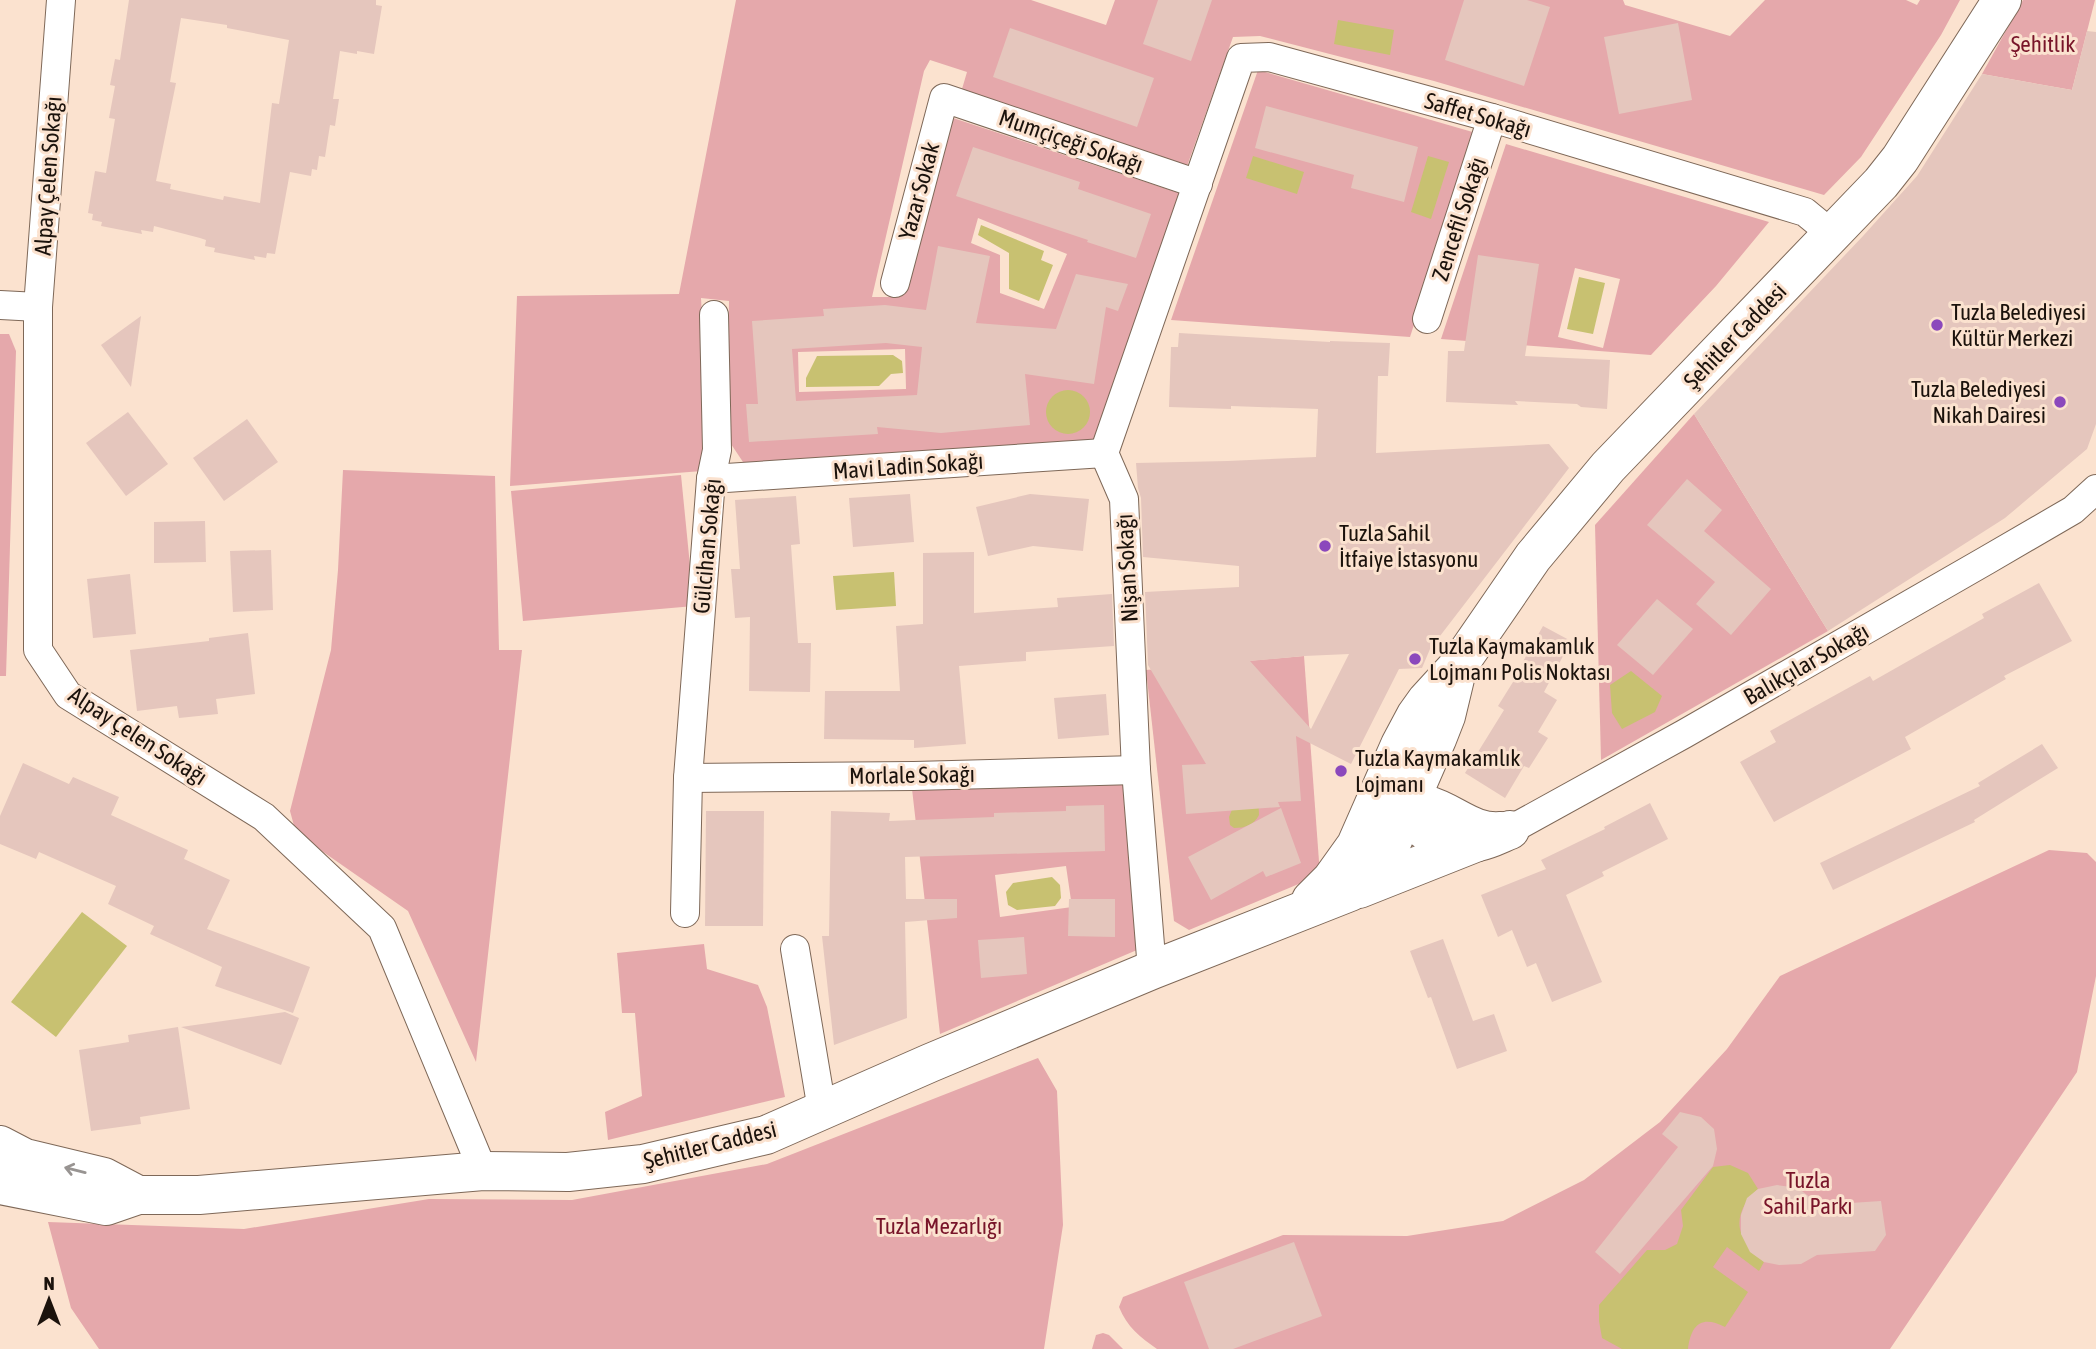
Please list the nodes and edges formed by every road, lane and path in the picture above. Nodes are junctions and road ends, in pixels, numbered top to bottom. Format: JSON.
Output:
{"nodes":[{"id":1,"x":61,"y":0,"type":"edge"},
{"id":2,"x":2002,"y":0,"type":"edge"},
{"id":3,"x":944,"y":98,"type":"joint"},
{"id":4,"x":1492,"y":118,"type":"junction"},
{"id":5,"x":1198,"y":184,"type":"junction"},
{"id":6,"x":1833,"y":235,"type":"junction"},
{"id":7,"x":895,"y":284,"type":"dead end"},
{"id":8,"x":0,"y":305,"type":"edge"},
{"id":9,"x":38,"y":307,"type":"junction"},
{"id":10,"x":714,"y":315,"type":"dead end"},
{"id":11,"x":1427,"y":319,"type":"dead end"},
{"id":12,"x":1104,"y":453,"type":"junction"},
{"id":13,"x":711,"y":479,"type":"junction"},
{"id":14,"x":2096,"y":489,"type":"edge"},
{"id":15,"x":1458,"y":666,"type":"junction"},
{"id":16,"x":1437,"y":739,"type":"junction"},
{"id":17,"x":1399,"y":745,"type":"junction"},
{"id":18,"x":1136,"y":770,"type":"junction"},
{"id":19,"x":688,"y":778,"type":"junction"},
{"id":20,"x":1405,"y":804,"type":"junction"},
{"id":21,"x":1366,"y":822,"type":"junction"},
{"id":22,"x":1495,"y":836,"type":"junction"},
{"id":23,"x":1350,"y":892,"type":"junction"},
{"id":24,"x":685,"y":913,"type":"dead end"},
{"id":25,"x":1284,"y":919,"type":"junction"},
{"id":26,"x":795,"y":948,"type":"dead end"},
{"id":27,"x":1152,"y":970,"type":"junction"},
{"id":28,"x":822,"y":1110,"type":"junction"},
{"id":29,"x":0,"y":1145,"type":"edge"},
{"id":30,"x":483,"y":1171,"type":"junction"},
{"id":31,"x":0,"y":1185,"type":"edge"},
{"id":32,"x":138,"y":1195,"type":"junction"}],
"edges":[{"from":1,"to":9,"type":"street","name":"Alpay Çelen Sokağı"},
{"from":2,"to":6,"type":"main road","name":"Şehitler Caddesi"},
{"from":3,"to":5,"type":"street","name":"Mumçiçeği Sokağı"},
{"from":3,"to":7,"type":"street","name":"Yazar Sokak"},
{"from":4,"to":5,"type":"street","name":"Saffet Sokağı"},
{"from":4,"to":6,"type":"street","name":"Saffet Sokağı"},
{"from":4,"to":11,"type":"street","name":"Zencefil Sokağı"},
{"from":5,"to":12,"type":"street"},
{"from":6,"to":15,"type":"main road","name":"Şehitler Caddesi"},
{"from":8,"to":9,"type":"street"},
{"from":9,"to":30,"type":"street","name":"Alpay Çelen Sokağı"},
{"from":10,"to":13,"type":"street","name":"Gülcihan Sokağı"},
{"from":12,"to":13,"type":"street","name":"Mavi Ladin Sokağı"},
{"from":12,"to":18,"type":"street","name":"Nişan Sokağı"},
{"from":13,"to":19,"type":"street","name":"Gülcihan Sokağı"},
{"from":14,"to":22,"type":"street","name":"Balıkçılar Sokağı"},
{"from":15,"to":16,"type":"main road","name":"Şehitler Caddesi"},
{"from":15,"to":17,"type":"main road","name":"Şehitler Caddesi"},
{"from":16,"to":20,"type":"main road","name":"Şehitler Caddesi"},
{"from":16,"to":22,"type":"main road"},
{"from":17,"to":20,"type":"main road"},
{"from":17,"to":21,"type":"main road","name":"Şehitler Caddesi"},
{"from":18,"to":19,"type":"street","name":"Morlale Sokağı"},
{"from":18,"to":27,"type":"street","name":"Nişan Sokağı"},
{"from":19,"to":24,"type":"street","name":"Gülcihan Sokağı"},
{"from":20,"to":21,"type":"main road"},
{"from":20,"to":22,"type":"main road"},
{"from":20,"to":23,"type":"main road","name":"Şehitler Caddesi"},
{"from":21,"to":25,"type":"main road","name":"Şehitler Caddesi"},
{"from":22,"to":23,"type":"main road"},
{"from":23,"to":25,"type":"main road","name":"Şehitler Caddesi"},
{"from":25,"to":27,"type":"main road","name":"Şehitler Caddesi"},
{"from":26,"to":28,"type":"street"},
{"from":27,"to":28,"type":"main road","name":"Şehitler Caddesi"},
{"from":28,"to":30,"type":"main road","name":"Şehitler Caddesi"},
{"from":32,"to":29,"type":"main road","one_way":true},
{"from":30,"to":32,"type":"main road","name":"Şehitler Caddesi"},
{"from":31,"to":32,"type":"main road"}]}
